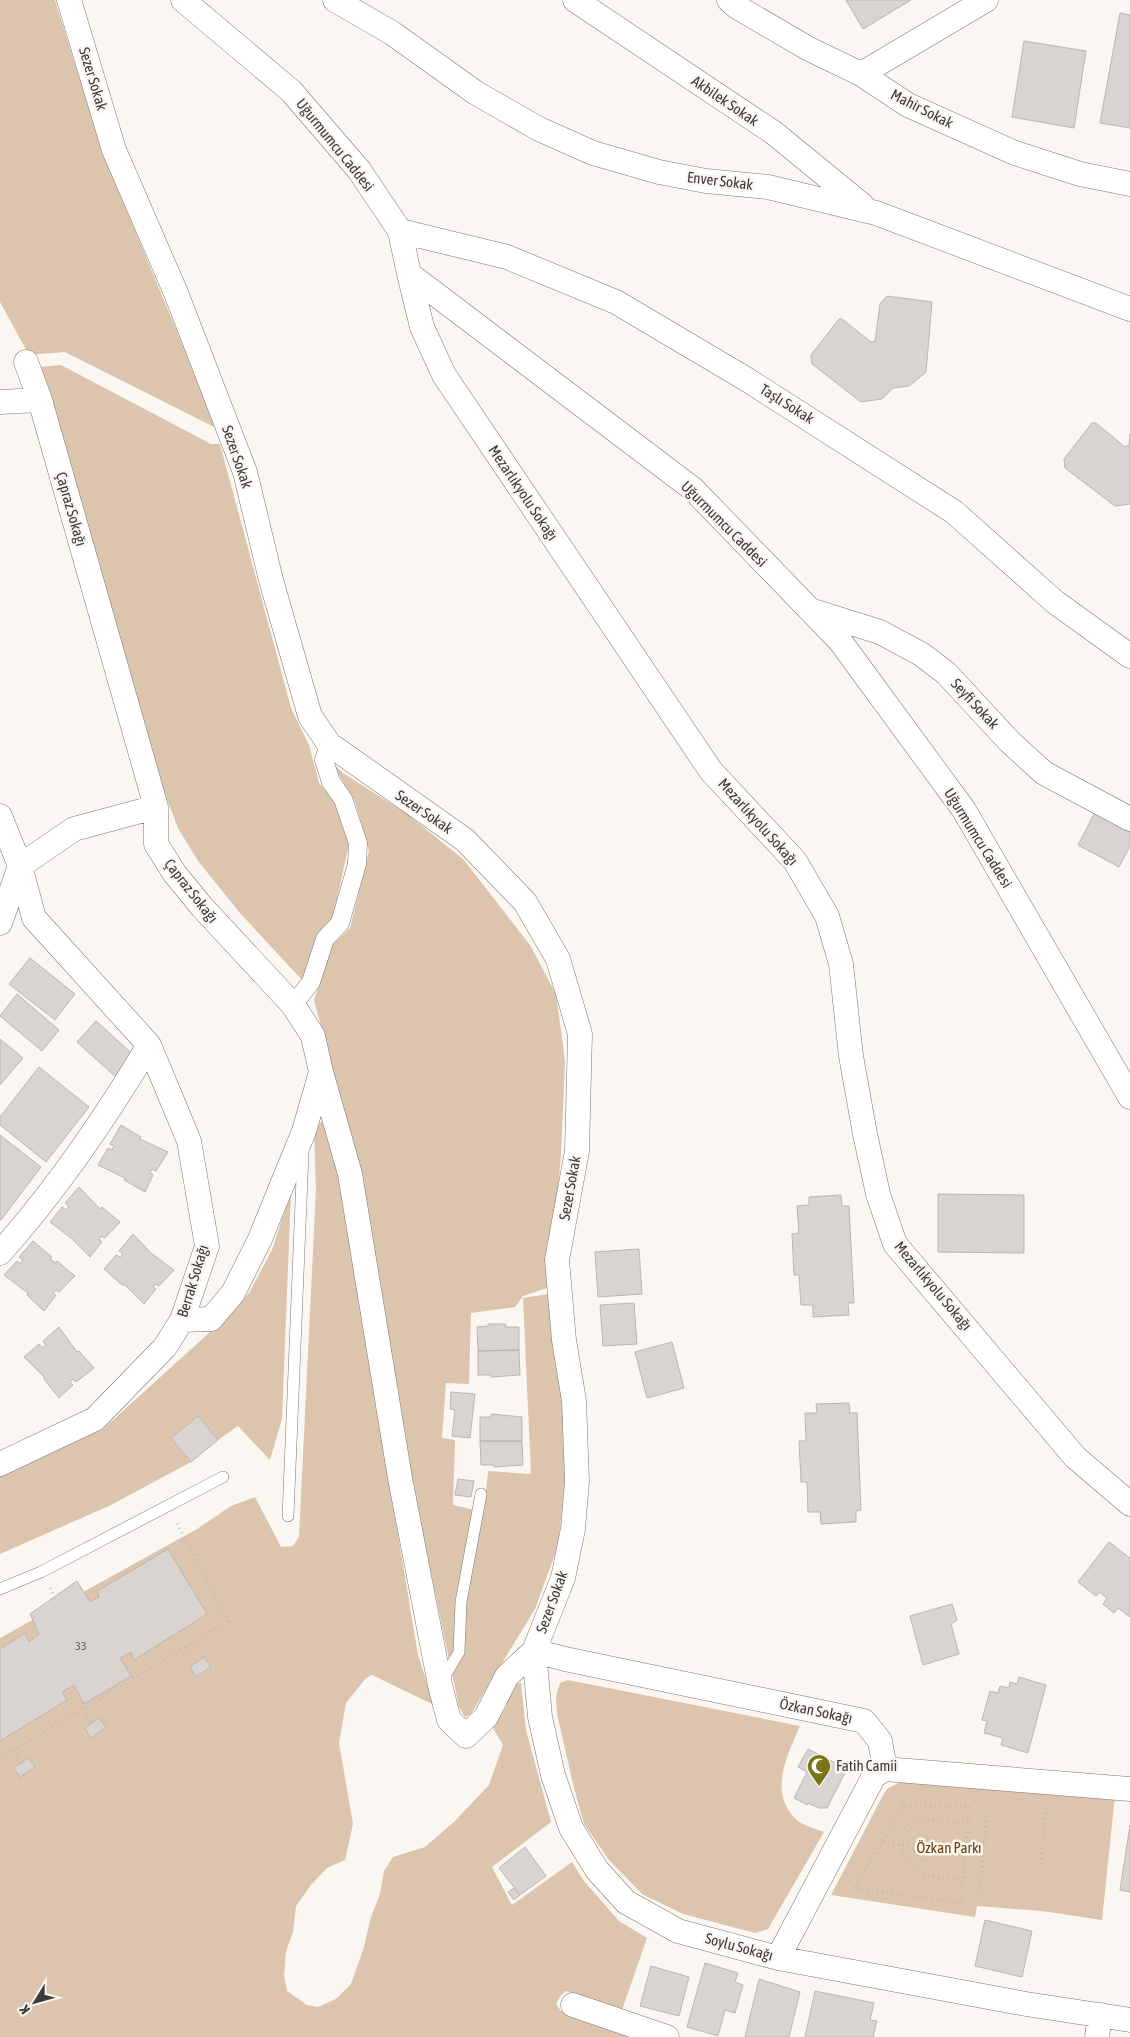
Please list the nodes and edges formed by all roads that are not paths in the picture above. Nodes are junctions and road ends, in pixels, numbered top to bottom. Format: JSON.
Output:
{"nodes":[{"id":1,"x":70,"y":0,"type":"edge"},
{"id":2,"x":183,"y":0,"type":"edge"},
{"id":3,"x":335,"y":0,"type":"edge"},
{"id":4,"x":575,"y":0,"type":"edge"},
{"id":5,"x":729,"y":0,"type":"edge"},
{"id":6,"x":986,"y":0,"type":"edge"},
{"id":7,"x":861,"y":74,"type":"junction"},
{"id":8,"x":1130,"y":184,"type":"edge"},
{"id":9,"x":868,"y":211,"type":"junction"},
{"id":10,"x":400,"y":231,"type":"junction"},
{"id":11,"x":409,"y":274,"type":"junction"},
{"id":12,"x":1130,"y":310,"type":"edge"},
{"id":13,"x":26,"y":362,"type":"dead end"},
{"id":14,"x":40,"y":400,"type":"junction"},
{"id":15,"x":0,"y":402,"type":"edge"},
{"id":16,"x":810,"y":610,"type":"junction"},
{"id":17,"x":1130,"y":656,"type":"edge"},
{"id":18,"x":329,"y":744,"type":"junction"},
{"id":19,"x":156,"y":807,"type":"junction"},
{"id":20,"x":0,"y":816,"type":"edge"},
{"id":21,"x":1130,"y":819,"type":"edge"},
{"id":22,"x":20,"y":866,"type":"junction"},
{"id":23,"x":0,"y":923,"type":"edge"},
{"id":24,"x":293,"y":1005,"type":"junction"},
{"id":25,"x":149,"y":1045,"type":"junction"},
{"id":26,"x":321,"y":1072,"type":"junction"},
{"id":27,"x":1130,"y":1097,"type":"edge"},
{"id":28,"x":304,"y":1131,"type":"junction"},
{"id":29,"x":0,"y":1253,"type":"edge"},
{"id":30,"x":182,"y":1320,"type":"junction"},
{"id":31,"x":0,"y":1464,"type":"edge"},
{"id":32,"x":223,"y":1477,"type":"dead end"},
{"id":33,"x":481,"y":1494,"type":"dead end"},
{"id":34,"x":1130,"y":1504,"type":"edge"},
{"id":35,"x":288,"y":1516,"type":"dead end"},
{"id":36,"x":0,"y":1589,"type":"edge"},
{"id":37,"x":534,"y":1651,"type":"junction"},
{"id":38,"x":440,"y":1685,"type":"junction"},
{"id":39,"x":885,"y":1769,"type":"junction"},
{"id":40,"x":1130,"y":1789,"type":"edge"},
{"id":41,"x":778,"y":1958,"type":"junction"},
{"id":42,"x":573,"y":2005,"type":"dead end"},
{"id":43,"x":1130,"y":2020,"type":"edge"},
{"id":44,"x":1098,"y":2026,"type":"edge"},
{"id":45,"x":667,"y":2037,"type":"edge"}],
"edges":[{"from":1,"to":18,"type":"street","name":"Sezer Sokak"},
{"from":2,"to":10,"type":"street","name":"Uğurmumcu Caddesi"},
{"from":3,"to":9,"type":"street","name":"Enver Sokak"},
{"from":4,"to":9,"type":"street","name":"Akbilek Sokak"},
{"from":5,"to":7,"type":"street","name":"Mahir Sokak"},
{"from":6,"to":7,"type":"street"},
{"from":7,"to":8,"type":"street","name":"Mahir Sokak"},
{"from":9,"to":12,"type":"street","name":"Enver Sokak"},
{"from":10,"to":11,"type":"street","name":"Uğurmumcu Caddesi"},
{"from":10,"to":17,"type":"street","name":"Taşlı Sokak"},
{"from":11,"to":16,"type":"street","name":"Uğurmumcu Caddesi"},
{"from":11,"to":34,"type":"street","name":"Mezarlıkyolu Sokağı"},
{"from":13,"to":14,"type":"street","name":"Çapraz Sokağı"},
{"from":14,"to":15,"type":"street"},
{"from":14,"to":19,"type":"street","name":"Çapraz Sokağı"},
{"from":16,"to":21,"type":"street","name":"Seyfi Sokak"},
{"from":16,"to":27,"type":"street","name":"Uğurmumcu Caddesi"},
{"from":18,"to":24,"type":"street"},
{"from":18,"to":37,"type":"street","name":"Sezer Sokak"},
{"from":19,"to":22,"type":"street"},
{"from":19,"to":24,"type":"street","name":"Çapraz Sokağı"},
{"from":20,"to":22,"type":"street","name":"Berrak Sokağı"},
{"from":22,"to":23,"type":"street"},
{"from":22,"to":25,"type":"street","name":"Berrak Sokağı"},
{"from":24,"to":26,"type":"street","name":"Çapraz Sokağı"},
{"from":25,"to":29,"type":"street"},
{"from":25,"to":30,"type":"street","name":"Berrak Sokağı"},
{"from":26,"to":28,"type":"street","name":"Çapraz Sokağı"},
{"from":26,"to":38,"type":"street"},
{"from":28,"to":30,"type":"street","name":"Çapraz Sokağı"},
{"from":28,"to":35,"type":"lane"},
{"from":30,"to":31,"type":"street","name":"Berrak Sokağı"},
{"from":32,"to":36,"type":"lane"},
{"from":33,"to":38,"type":"lane"},
{"from":37,"to":38,"type":"street"},
{"from":37,"to":39,"type":"street","name":"Özkan Sokağı"},
{"from":37,"to":41,"type":"street","name":"Soylu Sokağı"},
{"from":39,"to":40,"type":"street"},
{"from":39,"to":41,"type":"street"},
{"from":41,"to":44,"type":"street","name":"Soylu Sokağı"},
{"from":42,"to":45,"type":"street"},
{"from":43,"to":44,"type":"street","name":"Soylu Sokağı"}]}
